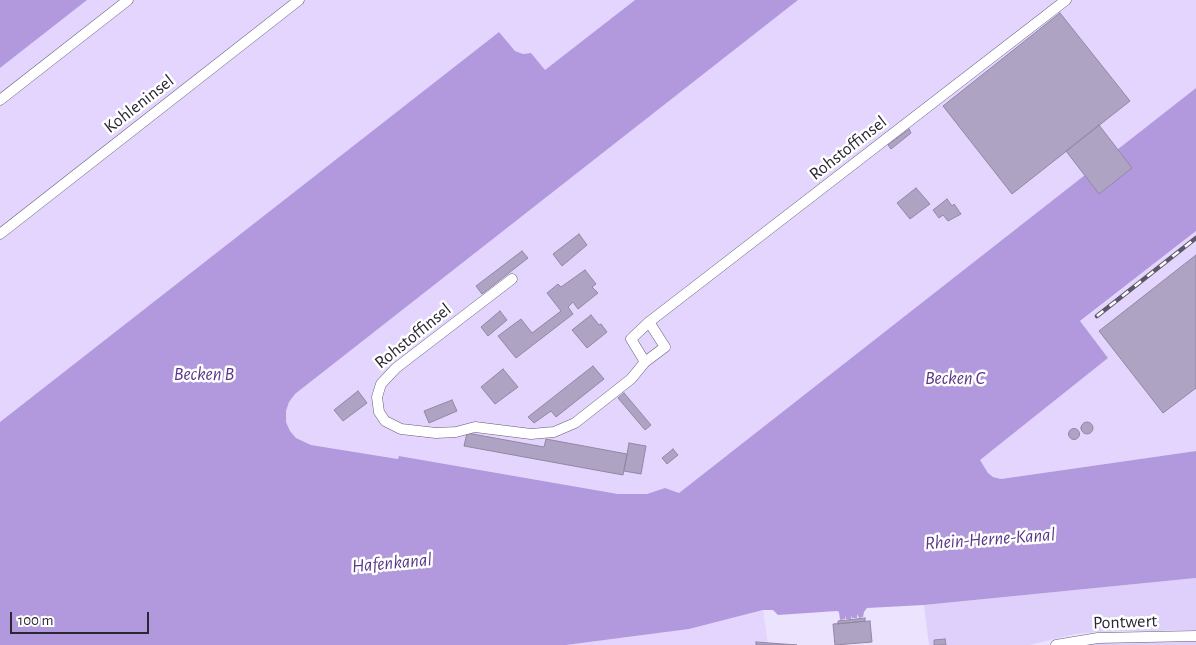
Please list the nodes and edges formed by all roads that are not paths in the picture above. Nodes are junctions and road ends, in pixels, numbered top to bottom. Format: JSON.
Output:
{"nodes":[{"id":1,"x":128,"y":0,"type":"edge"},
{"id":2,"x":299,"y":0,"type":"edge"},
{"id":3,"x":1066,"y":0,"type":"edge"},
{"id":4,"x":0,"y":100,"type":"edge"},
{"id":5,"x":0,"y":234,"type":"edge"},
{"id":6,"x":512,"y":279,"type":"dead end"},
{"id":7,"x":649,"y":322,"type":"junction"},
{"id":8,"x":645,"y":362,"type":"junction"},
{"id":9,"x":1196,"y":636,"type":"edge"},
{"id":10,"x":1056,"y":645,"type":"edge"}],
"edges":[{"from":1,"to":4,"type":"street"},
{"from":2,"to":5,"type":"street","name":"Kohleninsel"},
{"from":3,"to":7,"type":"street","name":"Rohstoffinsel"},
{"from":6,"to":8,"type":"street","name":"Rohstoffinsel"},
{"from":7,"to":8,"type":"street","name":"Rohstoffinsel"},
{"from":7,"to":8,"type":"street","name":"Rohstoffinsel"},
{"from":9,"to":10,"type":"street","name":"Pontwert"}]}
